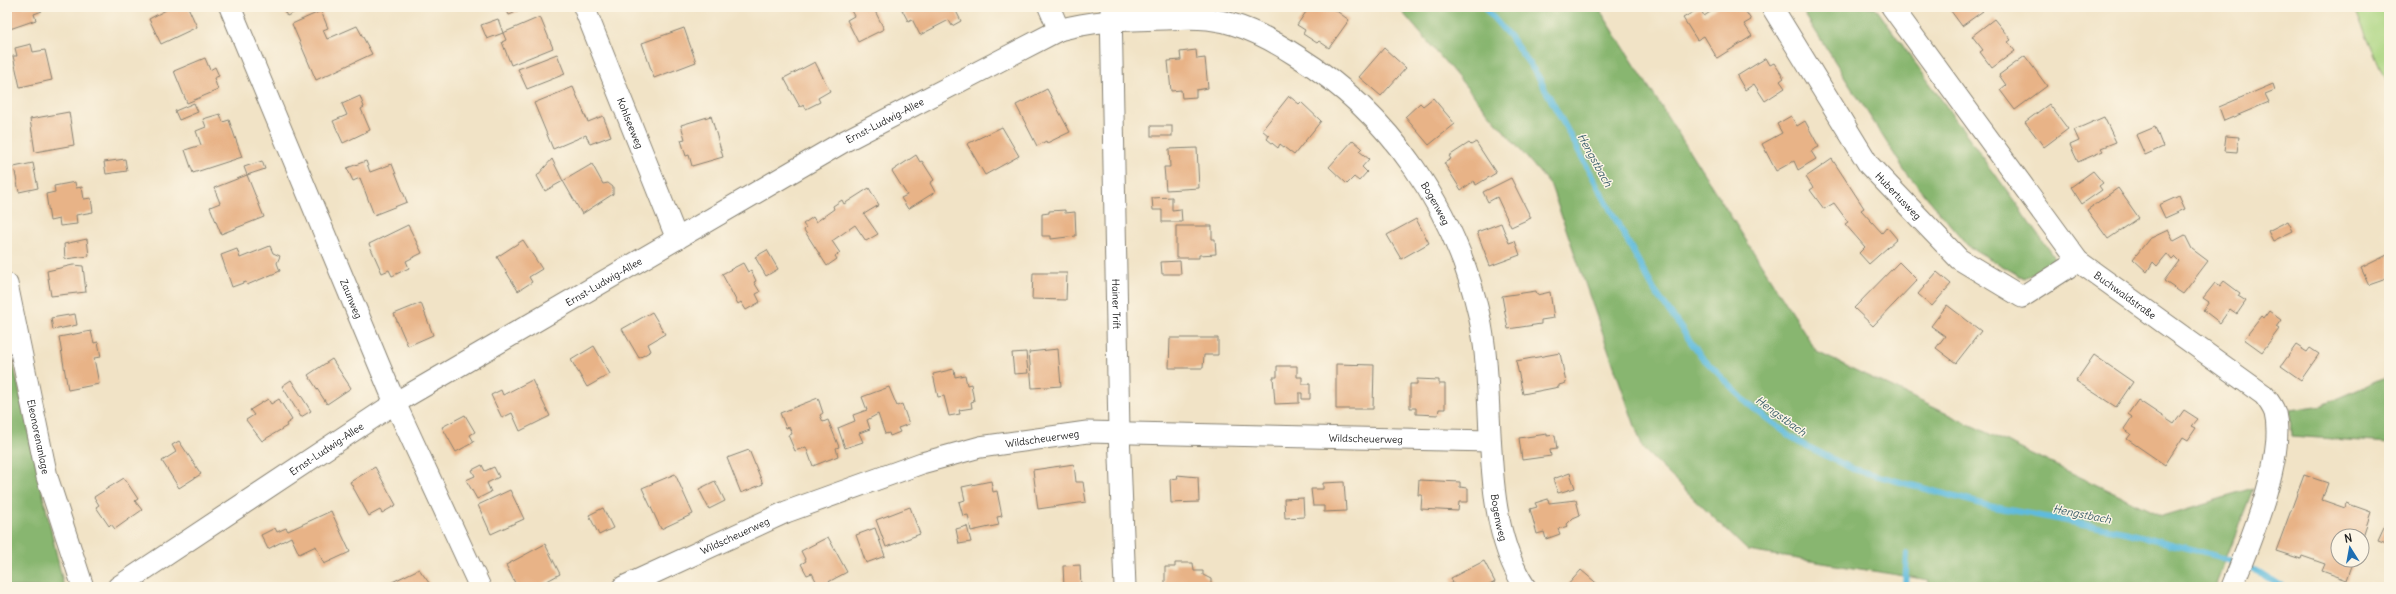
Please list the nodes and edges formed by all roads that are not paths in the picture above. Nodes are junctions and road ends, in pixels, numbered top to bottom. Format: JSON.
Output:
{"nodes":[{"id":1,"x":230,"y":7,"type":"edge"},
{"id":2,"x":584,"y":7,"type":"edge"},
{"id":3,"x":1049,"y":7,"type":"edge"},
{"id":4,"x":1772,"y":7,"type":"edge"},
{"id":5,"x":1892,"y":7,"type":"edge"},
{"id":6,"x":1111,"y":13,"type":"edge"},
{"id":7,"x":1059,"y":30,"type":"junction"},
{"id":8,"x":677,"y":239,"type":"junction"},
{"id":9,"x":2078,"y":261,"type":"junction"},
{"id":10,"x":7,"y":284,"type":"edge"},
{"id":11,"x":395,"y":403,"type":"junction"},
{"id":12,"x":1119,"y":432,"type":"junction"},
{"id":13,"x":1490,"y":441,"type":"junction"},
{"id":14,"x":2237,"y":574,"type":"edge"},
{"id":15,"x":83,"y":587,"type":"edge"},
{"id":16,"x":118,"y":587,"type":"edge"},
{"id":17,"x":480,"y":587,"type":"edge"},
{"id":18,"x":623,"y":587,"type":"edge"},
{"id":19,"x":1125,"y":587,"type":"edge"},
{"id":20,"x":1525,"y":587,"type":"edge"}],
"edges":[{"from":1,"to":11,"type":"street","name":"Zaunweg"},
{"from":2,"to":8,"type":"street","name":"Kohlseeweg"},
{"from":3,"to":7,"type":"street"},
{"from":4,"to":9,"type":"street","name":"Hubertusweg"},
{"from":5,"to":9,"type":"street","name":"Buchwaldstraße"},
{"from":6,"to":7,"type":"street","name":"Ernst-Ludwig-Allee"},
{"from":6,"to":12,"type":"street","name":"Hainer Trift"},
{"from":6,"to":13,"type":"street","name":"Bogenweg"},
{"from":7,"to":8,"type":"street","name":"Ernst-Ludwig-Allee"},
{"from":8,"to":11,"type":"street","name":"Ernst-Ludwig-Allee"},
{"from":9,"to":14,"type":"street","name":"Buchwaldstraße"},
{"from":10,"to":15,"type":"street","name":"Eleonorenanlage"},
{"from":11,"to":16,"type":"street","name":"Ernst-Ludwig-Allee"},
{"from":11,"to":17,"type":"street","name":"Zaunweg"},
{"from":12,"to":13,"type":"street","name":"Wildscheuerweg"},
{"from":12,"to":18,"type":"street","name":"Wildscheuerweg"},
{"from":12,"to":19,"type":"street","name":"Hainer Trift"},
{"from":13,"to":20,"type":"street","name":"Bogenweg"}]}
